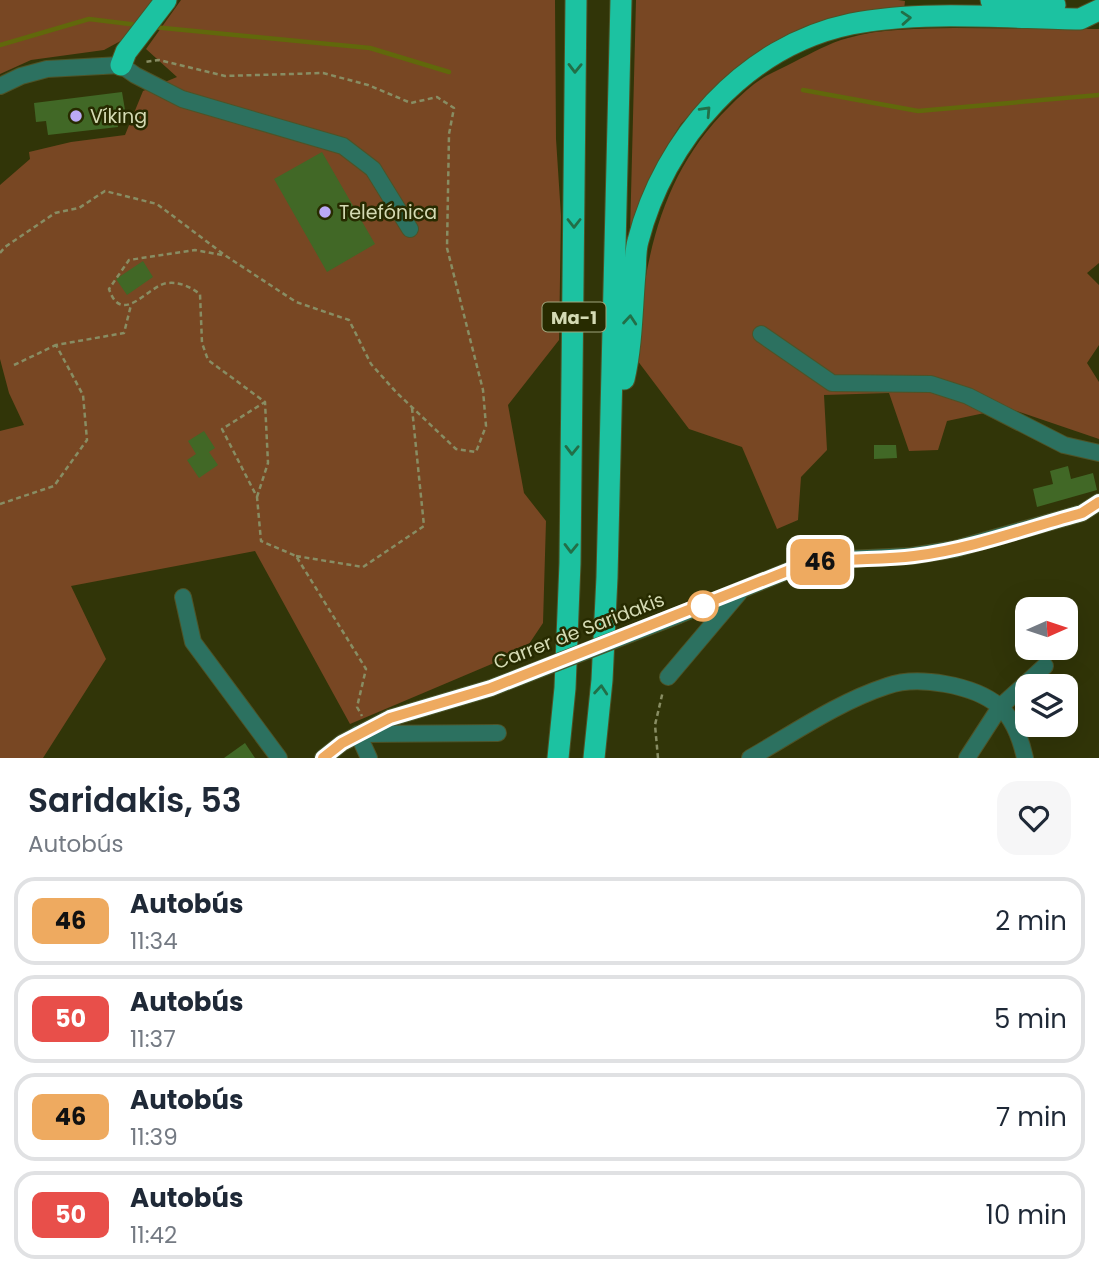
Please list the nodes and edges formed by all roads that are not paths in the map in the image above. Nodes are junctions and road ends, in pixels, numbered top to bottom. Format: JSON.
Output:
{"nodes":[{"id":1,"x":576,"y":0,"type":"edge"},
{"id":2,"x":621,"y":0,"type":"edge"},
{"id":3,"x":991,"y":0,"type":"edge"},
{"id":4,"x":160,"y":7,"type":"edge"},
{"id":5,"x":1099,"y":8,"type":"edge"},
{"id":6,"x":121,"y":65,"type":"junction"},
{"id":7,"x":0,"y":86,"type":"edge"},
{"id":8,"x":410,"y":229,"type":"dead end"},
{"id":9,"x":761,"y":334,"type":"dead end"},
{"id":10,"x":611,"y":410,"type":"junction"},
{"id":11,"x":1099,"y":453,"type":"edge"},
{"id":12,"x":1099,"y":502,"type":"edge"},
{"id":13,"x":741,"y":591,"type":"junction"},
{"id":14,"x":183,"y":597,"type":"dead end"},
{"id":15,"x":1045,"y":666,"type":"dead end"},
{"id":16,"x":668,"y":677,"type":"road end"},
{"id":17,"x":1000,"y":707,"type":"junction"},
{"id":18,"x":363,"y":732,"type":"junction"},
{"id":19,"x":498,"y":733,"type":"dead end"},
{"id":20,"x":279,"y":758,"type":"edge"},
{"id":21,"x":323,"y":758,"type":"edge"},
{"id":22,"x":369,"y":758,"type":"edge"},
{"id":23,"x":558,"y":758,"type":"edge"},
{"id":24,"x":594,"y":758,"type":"edge"},
{"id":25,"x":750,"y":758,"type":"edge"},
{"id":26,"x":967,"y":758,"type":"edge"},
{"id":27,"x":1025,"y":758,"type":"edge"}],
"edges":[{"from":1,"to":23,"type":"highway","number":"Ma-1","one_way":true},
{"from":2,"to":10,"type":"highway","number":"Ma-1"},
{"from":3,"to":5,"type":"highway"},
{"from":4,"to":6,"type":"highway"},
{"from":10,"to":5,"type":"highway","one_way":true},
{"from":6,"to":7,"type":"street"},
{"from":6,"to":8,"type":"street"},
{"from":9,"to":11,"type":"street"},
{"from":24,"to":10,"type":"highway","number":"Ma-1","one_way":true},
{"from":12,"to":13,"type":"street","name":"Carrer de Saridakis"},
{"from":13,"to":16,"type":"street"},
{"from":13,"to":18,"type":"street","name":"Carrer de Saridakis","bridge":true},
{"from":14,"to":20,"type":"street"},
{"from":15,"to":17,"type":"street"},
{"from":17,"to":25,"type":"street"},
{"from":17,"to":26,"type":"street"},
{"from":17,"to":27,"type":"street"},
{"from":18,"to":19,"type":"street"},
{"from":18,"to":21,"type":"street","name":"Carrer de Saridakis"},
{"from":18,"to":22,"type":"street"}]}
